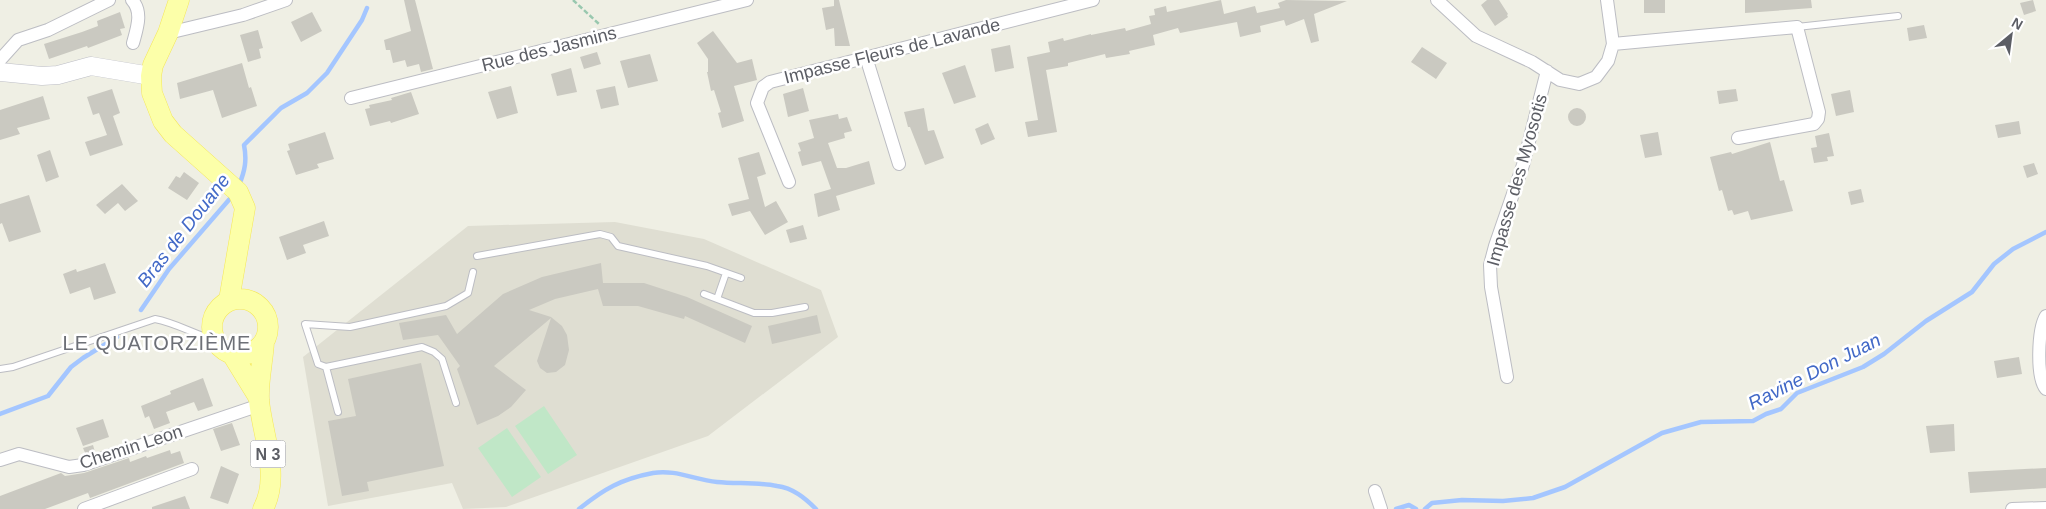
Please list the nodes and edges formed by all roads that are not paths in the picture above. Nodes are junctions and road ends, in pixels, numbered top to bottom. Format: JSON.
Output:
{"nodes":[{"id":1,"x":109,"y":0,"type":"edge"},
{"id":2,"x":132,"y":0,"type":"edge"},
{"id":3,"x":179,"y":0,"type":"edge"},
{"id":4,"x":286,"y":0,"type":"edge"},
{"id":5,"x":747,"y":0,"type":"edge"},
{"id":6,"x":1093,"y":0,"type":"edge"},
{"id":7,"x":1437,"y":0,"type":"edge"},
{"id":8,"x":1607,"y":0,"type":"edge"},
{"id":9,"x":1898,"y":16,"type":"dead end"},
{"id":10,"x":1797,"y":27,"type":"junction"},
{"id":11,"x":168,"y":33,"type":"junction"},
{"id":12,"x":133,"y":43,"type":"dead end"},
{"id":13,"x":1613,"y":44,"type":"junction"},
{"id":14,"x":866,"y":57,"type":"junction"},
{"id":15,"x":0,"y":60,"type":"edge"},
{"id":16,"x":1546,"y":71,"type":"junction"},
{"id":17,"x":0,"y":72,"type":"edge"},
{"id":18,"x":150,"y":76,"type":"junction"},
{"id":19,"x":351,"y":98,"type":"dead end"},
{"id":20,"x":1738,"y":138,"type":"dead end"},
{"id":21,"x":900,"y":164,"type":"dead end"},
{"id":22,"x":789,"y":182,"type":"dead end"},
{"id":23,"x":478,"y":256,"type":"dead end"},
{"id":24,"x":473,"y":272,"type":"dead end"},
{"id":25,"x":726,"y":273,"type":"junction"},
{"id":26,"x":740,"y":278,"type":"dead end"},
{"id":27,"x":704,"y":294,"type":"dead end"},
{"id":28,"x":718,"y":299,"type":"junction"},
{"id":29,"x":238,"y":300,"type":"junction"},
{"id":30,"x":805,"y":307,"type":"dead end"},
{"id":31,"x":2046,"y":316,"type":"edge"},
{"id":32,"x":215,"y":340,"type":"junction"},
{"id":33,"x":264,"y":342,"type":"junction"},
{"id":34,"x":232,"y":354,"type":"junction"},
{"id":35,"x":326,"y":366,"type":"junction"},
{"id":36,"x":0,"y":369,"type":"edge"},
{"id":37,"x":1507,"y":377,"type":"dead end"},
{"id":38,"x":2046,"y":389,"type":"edge"},
{"id":39,"x":260,"y":402,"type":"junction"},
{"id":40,"x":456,"y":403,"type":"dead end"},
{"id":41,"x":338,"y":412,"type":"dead end"},
{"id":42,"x":0,"y":460,"type":"edge"},
{"id":43,"x":192,"y":469,"type":"dead end"},
{"id":44,"x":88,"y":508,"type":"edge"},
{"id":45,"x":2046,"y":508,"type":"edge"},
{"id":46,"x":264,"y":509,"type":"edge"},
{"id":47,"x":2012,"y":509,"type":"edge"}],
"edges":[{"from":1,"to":15,"type":"street"},
{"from":2,"to":12,"type":"street"},
{"from":3,"to":11,"type":"main road"},
{"from":4,"to":11,"type":"street"},
{"from":5,"to":19,"type":"street","name":"Rue des Jasmins"},
{"from":6,"to":14,"type":"street","name":"Impasse Fleurs de Lavande"},
{"from":7,"to":16,"type":"street"},
{"from":8,"to":13,"type":"street"},
{"from":9,"to":10,"type":"lane"},
{"from":10,"to":13,"type":"street"},
{"from":10,"to":20,"type":"street"},
{"from":11,"to":18,"type":"main road"},
{"from":13,"to":16,"type":"street"},
{"from":14,"to":21,"type":"street"},
{"from":14,"to":22,"type":"street","name":"Impasse Fleurs de Lavande"},
{"from":16,"to":37,"type":"street","name":"Impasse des Myosotis"},
{"from":17,"to":18,"type":"main road"},
{"from":18,"to":29,"type":"main road"},
{"from":23,"to":25,"type":"lane"},
{"from":24,"to":35,"type":"lane"},
{"from":25,"to":26,"type":"lane"},
{"from":25,"to":28,"type":"lane"},
{"from":27,"to":28,"type":"lane"},
{"from":28,"to":30,"type":"lane"},
{"from":29,"to":32,"type":"main road"},
{"from":29,"to":33,"type":"main road","number":"N 3"},
{"from":31,"to":38,"type":"street"},
{"from":32,"to":34,"type":"main road","number":"N 3"},
{"from":32,"to":36,"type":"lane"},
{"from":33,"to":34,"type":"main road"},
{"from":33,"to":39,"type":"main road","number":"N 3"},
{"from":34,"to":39,"type":"main road","number":"N 3"},
{"from":35,"to":40,"type":"lane"},
{"from":35,"to":41,"type":"lane"},
{"from":39,"to":42,"type":"street","name":"Chemin Leon"},
{"from":39,"to":46,"type":"main road","number":"N 3"},
{"from":43,"to":44,"type":"street"},
{"from":45,"to":47,"type":"street"}]}
